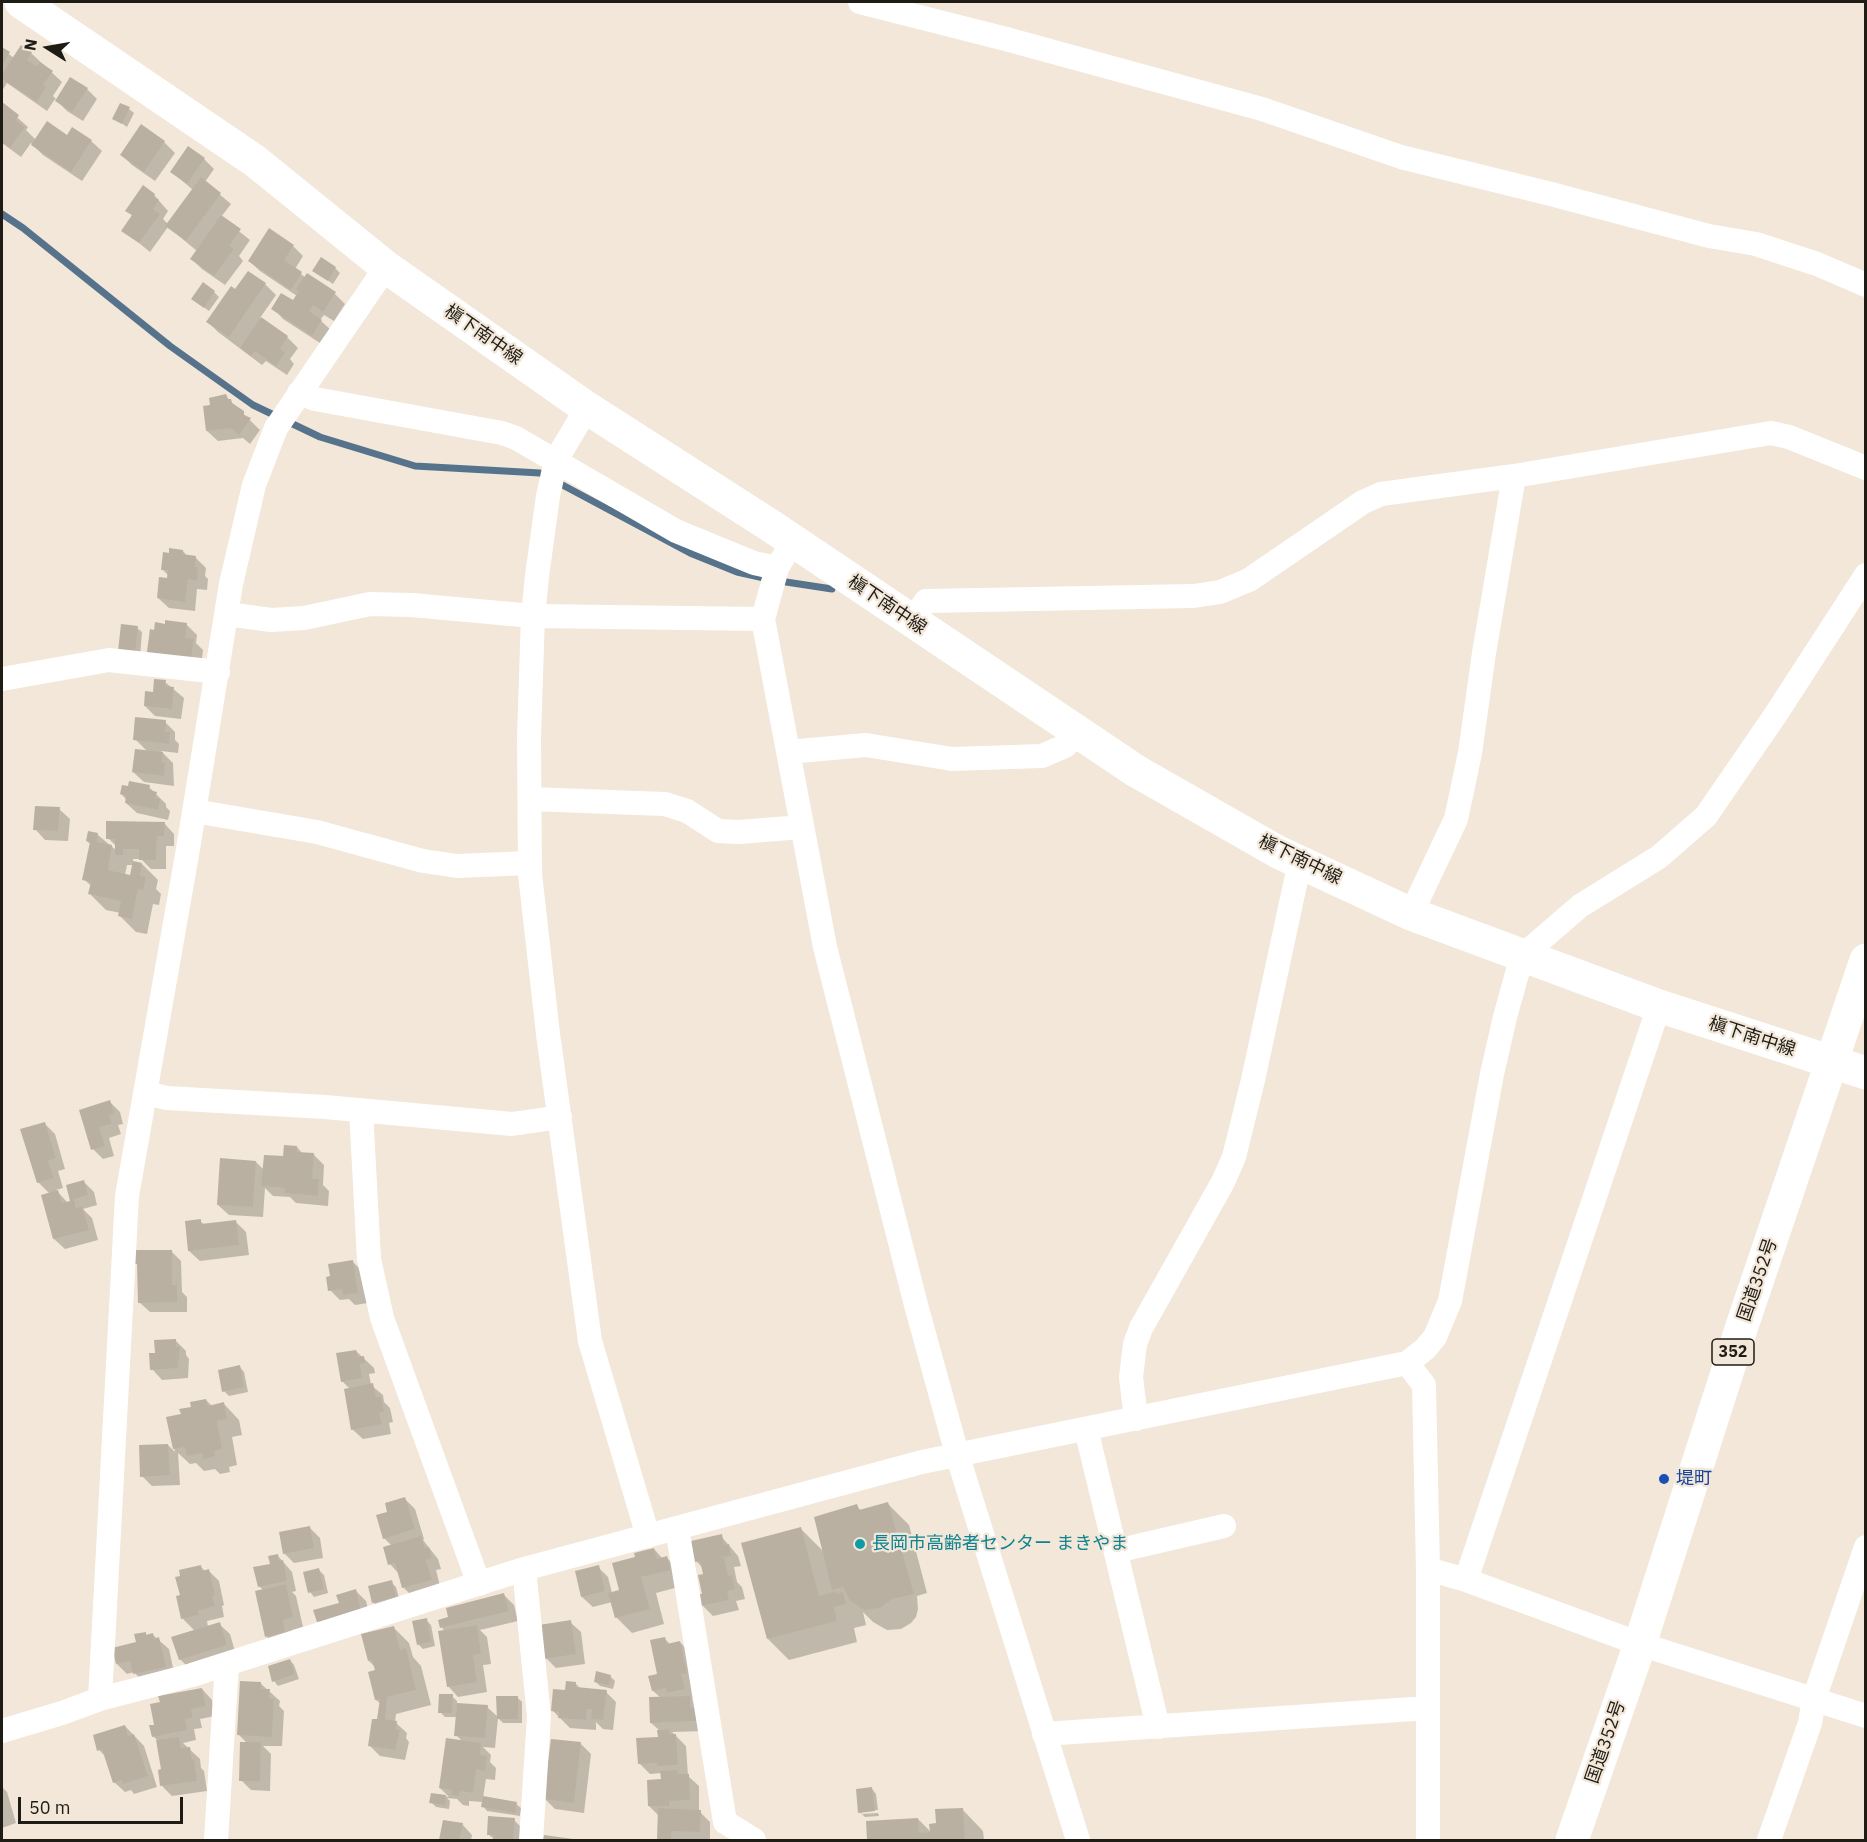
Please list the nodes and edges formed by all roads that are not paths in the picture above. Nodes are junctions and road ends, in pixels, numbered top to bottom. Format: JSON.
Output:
{"nodes":[{"id":1,"x":21,"y":2,"type":"edge"},
{"id":2,"x":860,"y":2,"type":"edge"},
{"id":3,"x":386,"y":267,"type":"junction"},
{"id":4,"x":1866,"y":285,"type":"edge"},
{"id":5,"x":299,"y":393,"type":"junction"},
{"id":6,"x":587,"y":408,"type":"junction"},
{"id":7,"x":556,"y":460,"type":"junction"},
{"id":8,"x":1866,"y":468,"type":"edge"},
{"id":9,"x":1514,"y":476,"type":"junction"},
{"id":10,"x":785,"y":555,"type":"junction"},
{"id":11,"x":1866,"y":575,"type":"edge"},
{"id":12,"x":227,"y":614,"type":"junction"},
{"id":13,"x":533,"y":616,"type":"junction"},
{"id":14,"x":763,"y":619,"type":"junction"},
{"id":15,"x":912,"y":621,"type":"junction"},
{"id":16,"x":218,"y":672,"type":"junction"},
{"id":17,"x":2,"y":679,"type":"edge"},
{"id":18,"x":1079,"y":733,"type":"junction"},
{"id":19,"x":788,"y":752,"type":"junction"},
{"id":20,"x":530,"y":799,"type":"junction"},
{"id":21,"x":195,"y":811,"type":"junction"},
{"id":22,"x":802,"y":827,"type":"junction"},
{"id":23,"x":530,"y":863,"type":"junction"},
{"id":24,"x":1302,"y":863,"type":"junction"},
{"id":25,"x":1411,"y":914,"type":"junction"},
{"id":26,"x":1522,"y":956,"type":"junction"},
{"id":27,"x":1866,"y":960,"type":"edge"},
{"id":28,"x":1659,"y":1006,"type":"junction"},
{"id":29,"x":1832,"y":1063,"type":"junction"},
{"id":30,"x":1866,"y":1073,"type":"edge"},
{"id":31,"x":145,"y":1093,"type":"junction"},
{"id":32,"x":361,"y":1110,"type":"junction"},
{"id":33,"x":560,"y":1117,"type":"junction"},
{"id":34,"x":1407,"y":1363,"type":"junction"},
{"id":35,"x":1136,"y":1419,"type":"junction"},
{"id":36,"x":1086,"y":1429,"type":"junction"},
{"id":37,"x":957,"y":1454,"type":"junction"},
{"id":38,"x":1224,"y":1526,"type":"dead end"},
{"id":39,"x":677,"y":1528,"type":"junction"},
{"id":40,"x":648,"y":1536,"type":"junction"},
{"id":41,"x":1866,"y":1547,"type":"edge"},
{"id":42,"x":1116,"y":1551,"type":"junction"},
{"id":43,"x":524,"y":1569,"type":"junction"},
{"id":44,"x":1428,"y":1569,"type":"junction"},
{"id":45,"x":1466,"y":1580,"type":"junction"},
{"id":46,"x":479,"y":1584,"type":"junction"},
{"id":47,"x":1640,"y":1644,"type":"junction"},
{"id":48,"x":227,"y":1664,"type":"junction"},
{"id":49,"x":100,"y":1699,"type":"junction"},
{"id":50,"x":1814,"y":1699,"type":"junction"},
{"id":51,"x":1428,"y":1708,"type":"junction"},
{"id":52,"x":1866,"y":1716,"type":"edge"},
{"id":53,"x":1158,"y":1727,"type":"junction"},
{"id":54,"x":2,"y":1731,"type":"edge"},
{"id":55,"x":1044,"y":1734,"type":"junction"},
{"id":56,"x":216,"y":1840,"type":"edge"},
{"id":57,"x":531,"y":1840,"type":"edge"},
{"id":58,"x":754,"y":1840,"type":"edge"},
{"id":59,"x":1078,"y":1840,"type":"edge"},
{"id":60,"x":1428,"y":1840,"type":"edge"},
{"id":61,"x":1572,"y":1840,"type":"edge"},
{"id":62,"x":1768,"y":1840,"type":"edge"}],
"edges":[{"from":1,"to":3,"type":"main road","name":"槇下南中線"},
{"from":2,"to":4,"type":"street"},
{"from":3,"to":5,"type":"street"},
{"from":3,"to":6,"type":"main road","name":"槇下南中線"},
{"from":5,"to":7,"type":"street"},
{"from":5,"to":12,"type":"street"},
{"from":6,"to":7,"type":"street"},
{"from":6,"to":10,"type":"main road","name":"槇下南中線"},
{"from":7,"to":10,"type":"street"},
{"from":7,"to":13,"type":"street"},
{"from":8,"to":9,"type":"street"},
{"from":9,"to":15,"type":"street"},
{"from":9,"to":25,"type":"street"},
{"from":10,"to":14,"type":"street"},
{"from":10,"to":15,"type":"main road","name":"槇下南中線"},
{"from":11,"to":26,"type":"street"},
{"from":12,"to":13,"type":"street"},
{"from":12,"to":16,"type":"street"},
{"from":13,"to":14,"type":"street"},
{"from":13,"to":20,"type":"street"},
{"from":14,"to":19,"type":"street"},
{"from":15,"to":18,"type":"main road","name":"槇下南中線"},
{"from":16,"to":17,"type":"street"},
{"from":16,"to":21,"type":"street"},
{"from":18,"to":19,"type":"street"},
{"from":18,"to":24,"type":"main road","name":"槇下南中線"},
{"from":19,"to":22,"type":"street"},
{"from":20,"to":22,"type":"street"},
{"from":20,"to":23,"type":"street"},
{"from":21,"to":23,"type":"street"},
{"from":21,"to":31,"type":"street"},
{"from":22,"to":37,"type":"street"},
{"from":23,"to":33,"type":"street"},
{"from":24,"to":25,"type":"main road","name":"槇下南中線"},
{"from":24,"to":35,"type":"street"},
{"from":25,"to":26,"type":"main road","name":"槇下南中線"},
{"from":26,"to":28,"type":"main road","name":"槇下南中線"},
{"from":26,"to":34,"type":"street"},
{"from":27,"to":29,"type":"main road","name":"国道352号","number":"352"},
{"from":28,"to":29,"type":"main road","name":"槇下南中線"},
{"from":28,"to":45,"type":"street"},
{"from":29,"to":30,"type":"main road","name":"槇下南中線"},
{"from":29,"to":47,"type":"main road","name":"国道352号","number":"352"},
{"from":31,"to":32,"type":"street"},
{"from":31,"to":49,"type":"street"},
{"from":32,"to":33,"type":"street"},
{"from":32,"to":46,"type":"street"},
{"from":33,"to":40,"type":"street"},
{"from":34,"to":35,"type":"street"},
{"from":34,"to":44,"type":"street"},
{"from":35,"to":36,"type":"street"},
{"from":36,"to":37,"type":"street"},
{"from":36,"to":42,"type":"street"},
{"from":37,"to":39,"type":"street"},
{"from":37,"to":55,"type":"street"},
{"from":38,"to":42,"type":"street"},
{"from":39,"to":40,"type":"street"},
{"from":39,"to":58,"type":"street"},
{"from":40,"to":43,"type":"street"},
{"from":41,"to":50,"type":"street"},
{"from":42,"to":53,"type":"street"},
{"from":43,"to":46,"type":"street"},
{"from":43,"to":57,"type":"street"},
{"from":44,"to":45,"type":"street"},
{"from":44,"to":51,"type":"street"},
{"from":45,"to":47,"type":"street"},
{"from":46,"to":48,"type":"street"},
{"from":47,"to":50,"type":"street"},
{"from":47,"to":61,"type":"main road","name":"国道352号","number":"352"},
{"from":48,"to":49,"type":"street"},
{"from":48,"to":56,"type":"street"},
{"from":49,"to":54,"type":"street"},
{"from":50,"to":52,"type":"street"},
{"from":50,"to":62,"type":"street"},
{"from":51,"to":53,"type":"street"},
{"from":51,"to":60,"type":"street"},
{"from":53,"to":55,"type":"street"},
{"from":55,"to":59,"type":"street"}]}
